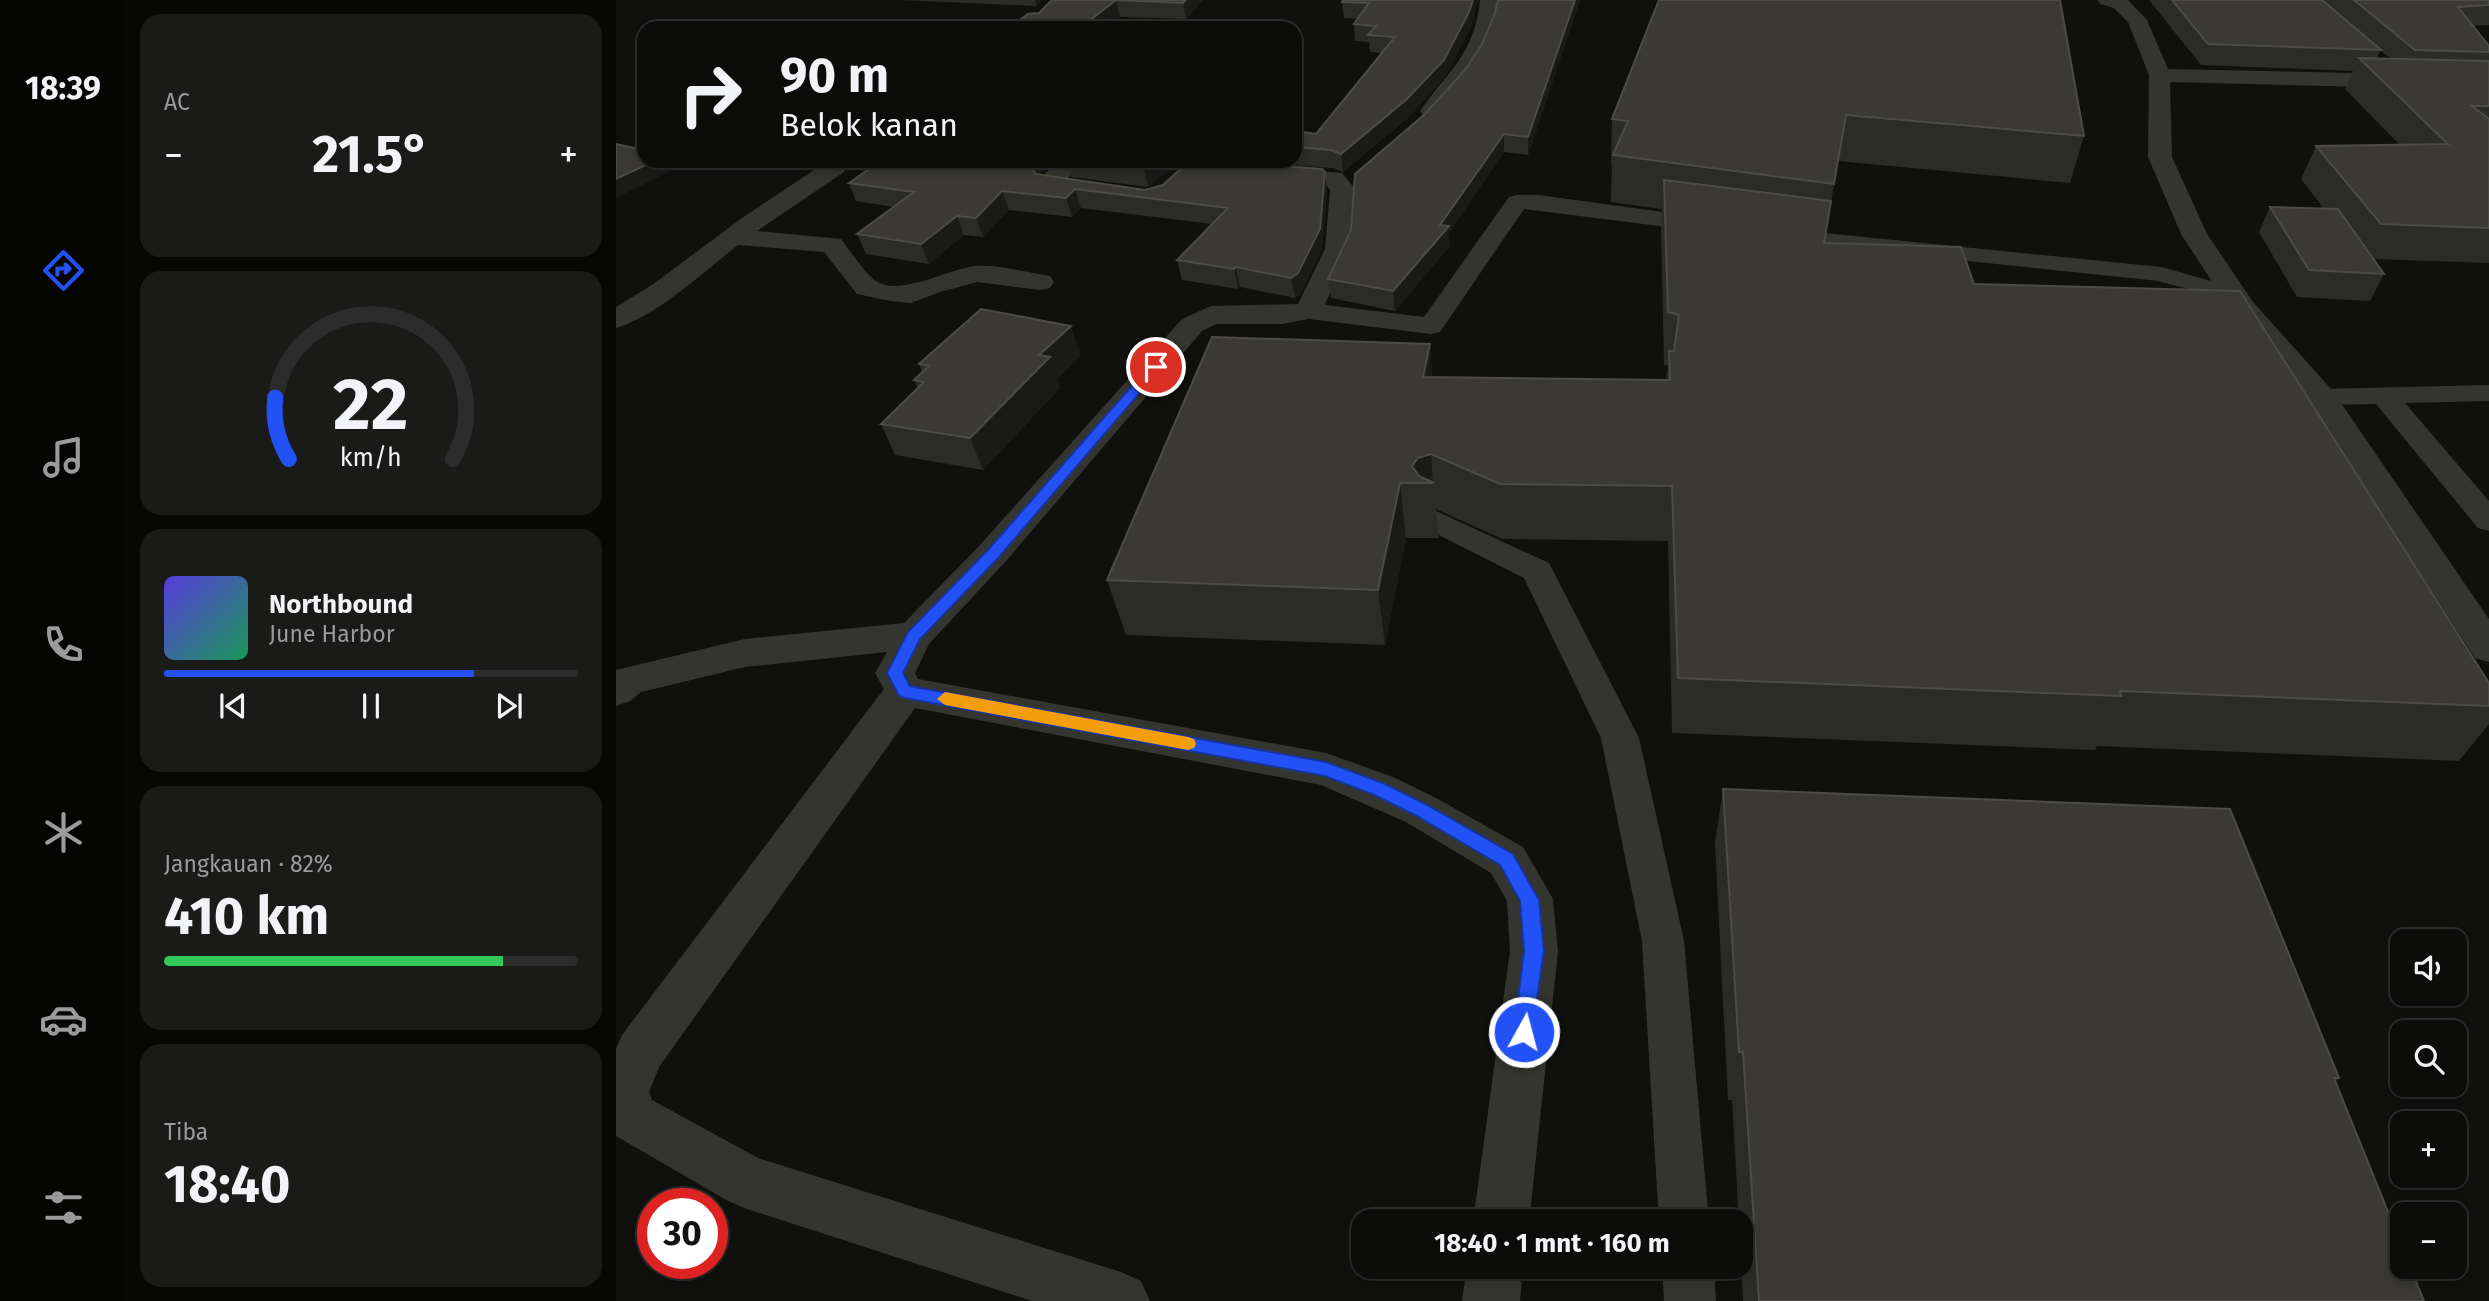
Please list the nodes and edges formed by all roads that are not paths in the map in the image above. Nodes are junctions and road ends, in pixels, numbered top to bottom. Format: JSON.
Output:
{"nodes":[{"id":1,"x":1490,"y":0,"type":"edge"},
{"id":2,"x":2107,"y":0,"type":"edge"},
{"id":3,"x":2379,"y":64,"type":"edge"},
{"id":4,"x":2160,"y":75,"type":"junction"},
{"id":5,"x":2400,"y":82,"type":"junction"},
{"id":6,"x":2489,"y":83,"type":"edge"},
{"id":7,"x":1410,"y":130,"type":"edge"},
{"id":8,"x":834,"y":168,"type":"edge"},
{"id":9,"x":1064,"y":168,"type":"edge"},
{"id":10,"x":1248,"y":173,"type":"edge"},
{"id":11,"x":1113,"y":193,"type":"edge"},
{"id":12,"x":1727,"y":228,"type":"edge"},
{"id":13,"x":1754,"y":232,"type":"edge"},
{"id":14,"x":733,"y":237,"type":"junction"},
{"id":15,"x":1040,"y":282,"type":"dead end"},
{"id":16,"x":2243,"y":308,"type":"junction"},
{"id":17,"x":1309,"y":311,"type":"junction"},
{"id":18,"x":616,"y":319,"type":"edge"},
{"id":19,"x":2489,"y":393,"type":"edge"},
{"id":20,"x":2384,"y":396,"type":"junction"},
{"id":21,"x":2321,"y":397,"type":"junction"},
{"id":22,"x":1436,"y":521,"type":"dead end"},
{"id":23,"x":2489,"y":522,"type":"edge"},
{"id":24,"x":914,"y":636,"type":"junction"},
{"id":25,"x":2489,"y":648,"type":"edge"},
{"id":26,"x":616,"y":691,"type":"edge"},
{"id":27,"x":905,"y":691,"type":"junction"},
{"id":28,"x":1503,"y":1209,"type":"edge"},
{"id":29,"x":1683,"y":1209,"type":"edge"},
{"id":30,"x":1494,"y":1279,"type":"edge"},
{"id":31,"x":1689,"y":1279,"type":"edge"},
{"id":32,"x":1121,"y":1301,"type":"edge"},
{"id":33,"x":1491,"y":1301,"type":"edge"},
{"id":34,"x":1690,"y":1301,"type":"edge"}],
"edges":[{"from":1,"to":7,"type":"street"},
{"from":2,"to":4,"type":"street"},
{"from":3,"to":5,"type":"street"},
{"from":4,"to":5,"type":"street"},
{"from":4,"to":16,"type":"street"},
{"from":5,"to":6,"type":"street"},
{"from":8,"to":14,"type":"street"},
{"from":9,"to":11,"type":"street"},
{"from":10,"to":17,"type":"street"},
{"from":12,"to":17,"type":"lane"},
{"from":13,"to":16,"type":"lane"},
{"from":14,"to":15,"type":"street"},
{"from":14,"to":18,"type":"street"},
{"from":16,"to":21,"type":"street"},
{"from":17,"to":24,"type":"street"},
{"from":19,"to":20,"type":"lane"},
{"from":20,"to":21,"type":"lane"},
{"from":20,"to":23,"type":"lane"},
{"from":21,"to":25,"type":"street"},
{"from":22,"to":29,"type":"lane"},
{"from":24,"to":26,"type":"street"},
{"from":24,"to":27,"type":"street"},
{"from":27,"to":28,"type":"street"},
{"from":27,"to":32,"type":"street"},
{"from":30,"to":33,"type":"street"},
{"from":31,"to":34,"type":"lane"}]}
